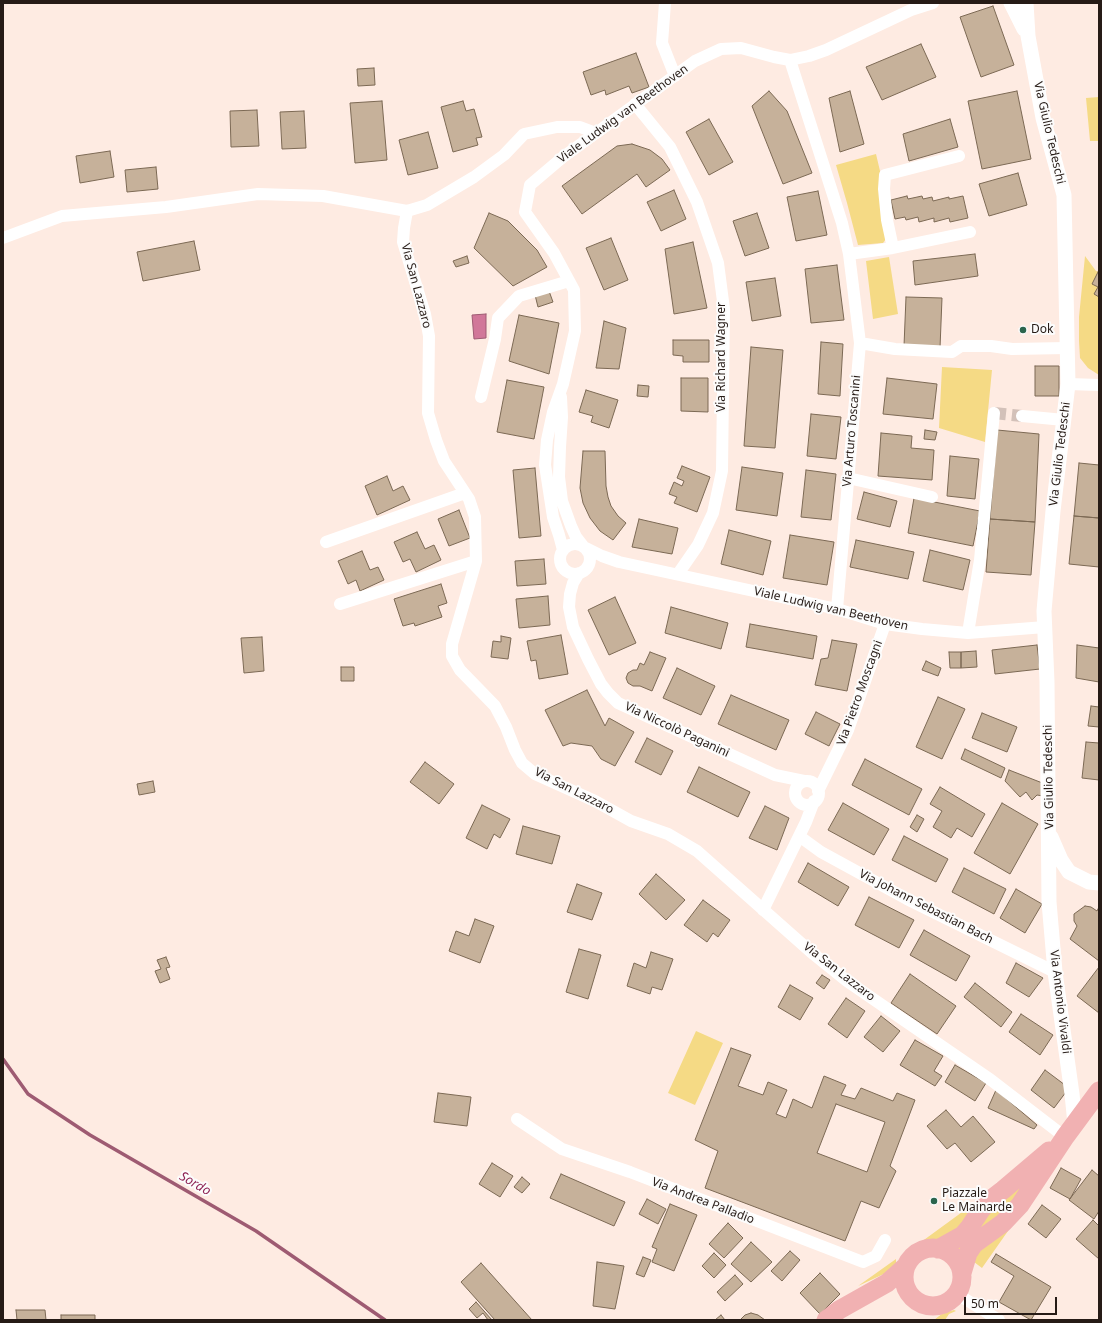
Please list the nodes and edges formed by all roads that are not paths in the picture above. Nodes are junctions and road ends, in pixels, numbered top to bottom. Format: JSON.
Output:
{"nodes":[{"id":1,"x":665,"y":3,"type":"edge"},
{"id":2,"x":933,"y":3,"type":"edge"},
{"id":3,"x":1011,"y":3,"type":"edge"},
{"id":4,"x":1026,"y":3,"type":"edge"},
{"id":5,"x":1028,"y":36,"type":"junction"},
{"id":6,"x":790,"y":60,"type":"junction"},
{"id":7,"x":675,"y":76,"type":"junction"},
{"id":8,"x":635,"y":104,"type":"junction"},
{"id":9,"x":596,"y":133,"type":"junction"},
{"id":10,"x":959,"y":156,"type":"dead end"},
{"id":11,"x":407,"y":211,"type":"junction"},
{"id":12,"x":970,"y":232,"type":"dead end"},
{"id":13,"x":3,"y":238,"type":"edge"},
{"id":14,"x":893,"y":248,"type":"junction"},
{"id":15,"x":849,"y":254,"type":"junction"},
{"id":16,"x":569,"y":281,"type":"junction"},
{"id":17,"x":860,"y":343,"type":"junction"},
{"id":18,"x":1067,"y":348,"type":"junction"},
{"id":19,"x":1068,"y":384,"type":"junction"},
{"id":20,"x":1099,"y":386,"type":"edge"},
{"id":21,"x":561,"y":394,"type":"junction"},
{"id":22,"x":481,"y":397,"type":"dead end"},
{"id":23,"x":994,"y":413,"type":"dead end"},
{"id":24,"x":1022,"y":416,"type":"tunnel mouth"},
{"id":25,"x":1064,"y":420,"type":"junction"},
{"id":26,"x":848,"y":478,"type":"junction"},
{"id":27,"x":465,"y":493,"type":"junction"},
{"id":28,"x":932,"y":497,"type":"dead end"},
{"id":29,"x":326,"y":542,"type":"dead end"},
{"id":30,"x":584,"y":547,"type":"junction"},
{"id":31,"x":563,"y":550,"type":"junction"},
{"id":32,"x":476,"y":561,"type":"junction"},
{"id":33,"x":620,"y":562,"type":"junction"},
{"id":34,"x":582,"y":571,"type":"junction"},
{"id":35,"x":678,"y":574,"type":"junction"},
{"id":36,"x":340,"y":604,"type":"dead end"},
{"id":37,"x":837,"y":609,"type":"junction"},
{"id":38,"x":885,"y":624,"type":"junction"},
{"id":39,"x":1045,"y":626,"type":"junction"},
{"id":40,"x":968,"y":633,"type":"junction"},
{"id":41,"x":833,"y":762,"type":"junction"},
{"id":42,"x":806,"y":781,"type":"junction"},
{"id":43,"x":816,"y":796,"type":"junction"},
{"id":44,"x":800,"y":802,"type":"junction"},
{"id":45,"x":1049,"y":833,"type":"junction"},
{"id":46,"x":799,"y":836,"type":"junction"},
{"id":47,"x":1069,"y":872,"type":"junction"},
{"id":48,"x":1050,"y":880,"type":"junction"},
{"id":49,"x":1099,"y":883,"type":"edge"},
{"id":50,"x":763,"y":910,"type":"junction"},
{"id":51,"x":1055,"y":972,"type":"junction"},
{"id":52,"x":1099,"y":1091,"type":"edge"},
{"id":53,"x":517,"y":1120,"type":"dead end"},
{"id":54,"x":1070,"y":1130,"type":"junction"},
{"id":55,"x":885,"y":1240,"type":"dead end"},
{"id":56,"x":938,"y":1248,"type":"junction"},
{"id":57,"x":906,"y":1266,"type":"junction"},
{"id":58,"x":962,"y":1273,"type":"junction"},
{"id":59,"x":949,"y":1300,"type":"junction"},
{"id":60,"x":826,"y":1320,"type":"edge"},
{"id":61,"x":925,"y":1320,"type":"edge"},
{"id":62,"x":999,"y":1320,"type":"edge"}],
"edges":[{"from":1,"to":7,"type":"street"},
{"from":2,"to":6,"type":"street","name":"Viale Ludwig van Beethoven"},
{"from":3,"to":5,"type":"street"},
{"from":4,"to":5,"type":"street","name":"Via Giulio Tedeschi"},
{"from":5,"to":18,"type":"street","name":"Via Giulio Tedeschi"},
{"from":6,"to":7,"type":"street","name":"Viale Ludwig van Beethoven"},
{"from":6,"to":15,"type":"street","name":"Via Arturo Toscanini"},
{"from":7,"to":8,"type":"street","name":"Viale Ludwig van Beethoven"},
{"from":8,"to":9,"type":"street","name":"Viale Ludwig van Beethoven"},
{"from":8,"to":35,"type":"street","name":"Via Richard Wagner"},
{"from":9,"to":11,"type":"street"},
{"from":9,"to":16,"type":"street","name":"Viale Ludwig van Beethoven"},
{"from":10,"to":14,"type":"street"},
{"from":11,"to":13,"type":"street"},
{"from":11,"to":27,"type":"street","name":"Via San Lazzaro"},
{"from":12,"to":14,"type":"street"},
{"from":14,"to":15,"type":"street"},
{"from":15,"to":17,"type":"street","name":"Via Arturo Toscanini"},
{"from":16,"to":21,"type":"street","name":"Viale Ludwig van Beethoven"},
{"from":16,"to":22,"type":"street"},
{"from":17,"to":18,"type":"street"},
{"from":17,"to":26,"type":"street","name":"Via Arturo Toscanini"},
{"from":18,"to":19,"type":"street","name":"Via Giulio Tedeschi"},
{"from":19,"to":20,"type":"street"},
{"from":19,"to":25,"type":"street","name":"Via Giulio Tedeschi"},
{"from":21,"to":30,"type":"street","name":"Viale Ludwig van Beethoven"},
{"from":21,"to":31,"type":"street","name":"Viale Ludwig van Beethoven"},
{"from":23,"to":40,"type":"street"},
{"from":24,"to":25,"type":"street"},
{"from":25,"to":39,"type":"street","name":"Via Giulio Tedeschi"},
{"from":26,"to":28,"type":"street"},
{"from":26,"to":37,"type":"street","name":"Via Arturo Toscanini"},
{"from":27,"to":29,"type":"street"},
{"from":27,"to":32,"type":"street","name":"Via San Lazzaro"},
{"from":30,"to":31,"type":"street"},
{"from":30,"to":33,"type":"street","name":"Viale Ludwig van Beethoven"},
{"from":30,"to":34,"type":"street"},
{"from":31,"to":34,"type":"street"},
{"from":32,"to":36,"type":"street"},
{"from":32,"to":50,"type":"street","name":"Via San Lazzaro"},
{"from":33,"to":34,"type":"street","name":"Viale Ludwig van Beethoven"},
{"from":33,"to":35,"type":"street","name":"Viale Ludwig van Beethoven"},
{"from":34,"to":42,"type":"street","name":"Via Niccolò Paganini"},
{"from":35,"to":37,"type":"street","name":"Viale Ludwig van Beethoven"},
{"from":37,"to":38,"type":"street","name":"Viale Ludwig van Beethoven"},
{"from":38,"to":40,"type":"street","name":"Viale Ludwig van Beethoven"},
{"from":38,"to":41,"type":"street","name":"Via Pietro Moscagni"},
{"from":39,"to":40,"type":"street","name":"Viale Ludwig van Beethoven"},
{"from":39,"to":45,"type":"street","name":"Via Giulio Tedeschi"},
{"from":41,"to":42,"type":"street","name":"Via Pietro Moscagni"},
{"from":41,"to":43,"type":"street","name":"Via Pietro Moscagni"},
{"from":42,"to":43,"type":"street"},
{"from":42,"to":44,"type":"street"},
{"from":43,"to":44,"type":"street"},
{"from":43,"to":46,"type":"street","name":"Via Pietro Moscagni"},
{"from":44,"to":46,"type":"street","name":"Via Pietro Moscagni"},
{"from":45,"to":47,"type":"street","name":"Via Giulio Tedeschi"},
{"from":45,"to":48,"type":"street","name":"Via Antonio Vivaldi"},
{"from":46,"to":50,"type":"street","name":"Via Pietro Moscagni"},
{"from":46,"to":51,"type":"street","name":"Via Johann Sebastian Bach"},
{"from":47,"to":48,"type":"street"},
{"from":47,"to":49,"type":"street"},
{"from":48,"to":51,"type":"street","name":"Via Antonio Vivaldi"},
{"from":50,"to":54,"type":"street","name":"Via San Lazzaro"},
{"from":51,"to":54,"type":"street","name":"Via Antonio Vivaldi"},
{"from":52,"to":54,"type":"main road"},
{"from":53,"to":55,"type":"street","name":"Via Andrea Palladio"},
{"from":54,"to":56,"type":"main road"},
{"from":54,"to":58,"type":"main road"},
{"from":56,"to":57,"type":"main road"},
{"from":56,"to":58,"type":"main road"},
{"from":57,"to":59,"type":"main road"},
{"from":57,"to":60,"type":"main road"},
{"from":58,"to":59,"type":"main road"},
{"from":59,"to":61,"type":"main road"},
{"from":59,"to":62,"type":"street"}]}
